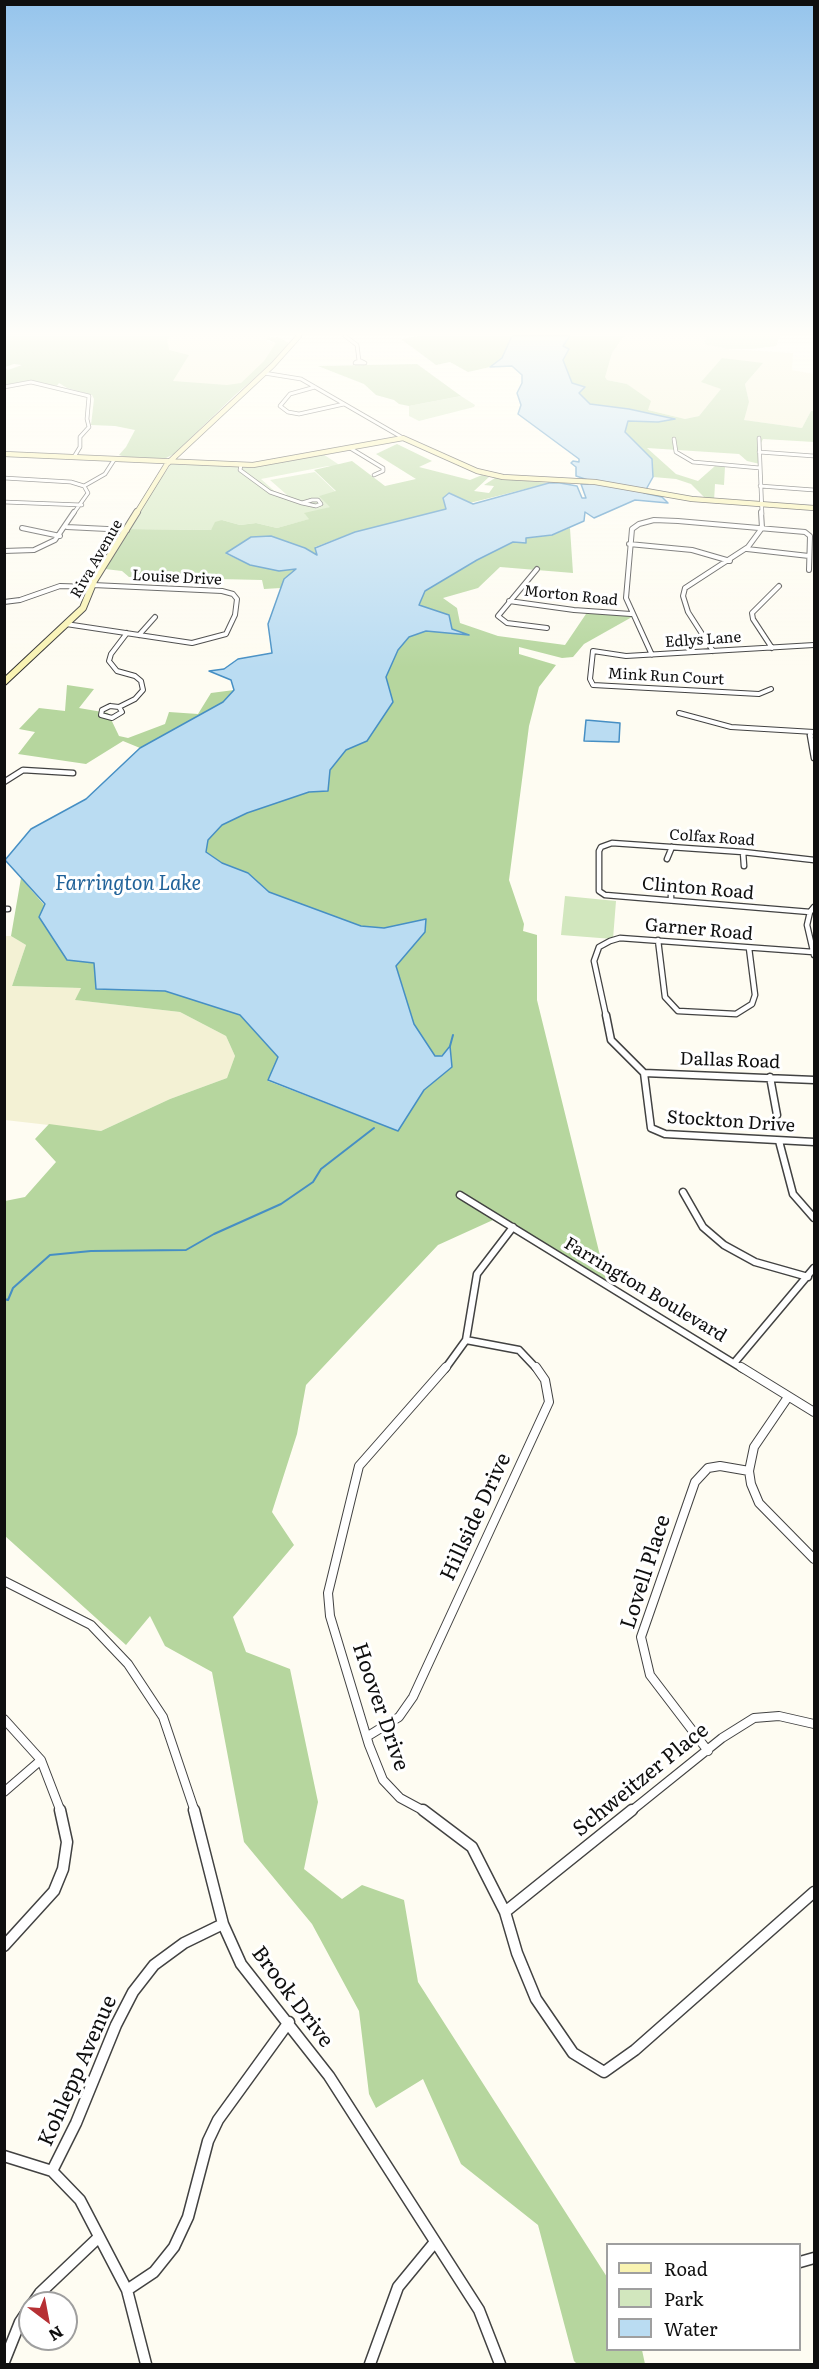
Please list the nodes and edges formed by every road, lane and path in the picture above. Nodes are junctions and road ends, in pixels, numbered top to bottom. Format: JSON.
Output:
{"nodes":[{"id":1,"x":80,"y":447,"type":"edge"},
{"id":2,"x":185,"y":447,"type":"edge"},
{"id":3,"x":358,"y":447,"type":"edge"},
{"id":4,"x":424,"y":447,"type":"edge"},
{"id":5,"x":675,"y":447,"type":"edge"},
{"id":6,"x":759,"y":447,"type":"edge"},
{"id":7,"x":350,"y":448,"type":"junction"},
{"id":8,"x":759,"y":452,"type":"junction"},
{"id":9,"x":4,"y":454,"type":"edge"},
{"id":10,"x":814,"y":456,"type":"edge"},
{"id":11,"x":74,"y":457,"type":"junction"},
{"id":12,"x":114,"y":460,"type":"junction"},
{"id":13,"x":169,"y":462,"type":"junction"},
{"id":14,"x":241,"y":465,"type":"junction"},
{"id":15,"x":760,"y":468,"type":"junction"},
{"id":16,"x":374,"y":475,"type":"dead end"},
{"id":17,"x":4,"y":478,"type":"edge"},
{"id":18,"x":84,"y":486,"type":"junction"},
{"id":19,"x":760,"y":486,"type":"junction"},
{"id":20,"x":814,"y":490,"type":"edge"},
{"id":21,"x":4,"y":502,"type":"edge"},
{"id":22,"x":302,"y":503,"type":"junction"},
{"id":23,"x":82,"y":505,"type":"junction"},
{"id":24,"x":760,"y":505,"type":"junction"},
{"id":25,"x":814,"y":508,"type":"edge"},
{"id":26,"x":67,"y":526,"type":"junction"},
{"id":27,"x":22,"y":528,"type":"dead end"},
{"id":28,"x":762,"y":528,"type":"junction"},
{"id":29,"x":127,"y":530,"type":"junction"},
{"id":30,"x":60,"y":536,"type":"junction"},
{"id":31,"x":630,"y":544,"type":"junction"},
{"id":32,"x":747,"y":549,"type":"junction"},
{"id":33,"x":4,"y":551,"type":"edge"},
{"id":34,"x":809,"y":556,"type":"junction"},
{"id":35,"x":730,"y":561,"type":"junction"},
{"id":36,"x":537,"y":569,"type":"dead end"},
{"id":37,"x":809,"y":570,"type":"dead end"},
{"id":38,"x":93,"y":586,"type":"junction"},
{"id":39,"x":779,"y":586,"type":"dead end"},
{"id":40,"x":509,"y":601,"type":"junction"},
{"id":41,"x":4,"y":602,"type":"edge"},
{"id":42,"x":631,"y":614,"type":"junction"},
{"id":43,"x":155,"y":617,"type":"dead end"},
{"id":44,"x":66,"y":624,"type":"junction"},
{"id":45,"x":547,"y":628,"type":"dead end"},
{"id":46,"x":127,"y":633,"type":"junction"},
{"id":47,"x":139,"y":635,"type":"junction"},
{"id":48,"x":814,"y":645,"type":"edge"},
{"id":49,"x":771,"y":648,"type":"junction"},
{"id":50,"x":593,"y":651,"type":"joint"},
{"id":51,"x":713,"y":651,"type":"junction"},
{"id":52,"x":652,"y":655,"type":"junction"},
{"id":53,"x":4,"y":681,"type":"edge"},
{"id":54,"x":771,"y":689,"type":"dead end"},
{"id":55,"x":119,"y":707,"type":"junction"},
{"id":56,"x":680,"y":713,"type":"dead end"},
{"id":57,"x":812,"y":732,"type":"edge"},
{"id":58,"x":814,"y":758,"type":"edge"},
{"id":59,"x":73,"y":773,"type":"dead end"},
{"id":60,"x":4,"y":782,"type":"edge"},
{"id":61,"x":672,"y":847,"type":"junction"},
{"id":62,"x":742,"y":852,"type":"junction"},
{"id":63,"x":667,"y":859,"type":"dead end"},
{"id":64,"x":814,"y":860,"type":"edge"},
{"id":65,"x":744,"y":866,"type":"dead end"},
{"id":66,"x":598,"y":877,"type":"joint"},
{"id":67,"x":671,"y":888,"type":"dead end"},
{"id":68,"x":671,"y":900,"type":"junction"},
{"id":69,"x":812,"y":910,"type":"edge"},
{"id":70,"x":658,"y":940,"type":"junction"},
{"id":71,"x":749,"y":948,"type":"junction"},
{"id":72,"x":814,"y":954,"type":"edge"},
{"id":73,"x":644,"y":1072,"type":"junction"},
{"id":74,"x":770,"y":1077,"type":"junction"},
{"id":75,"x":814,"y":1080,"type":"edge"},
{"id":76,"x":777,"y":1115,"type":"dead end"},
{"id":77,"x":779,"y":1141,"type":"junction"},
{"id":78,"x":814,"y":1142,"type":"edge"},
{"id":79,"x":683,"y":1192,"type":"dead end"},
{"id":80,"x":460,"y":1195,"type":"dead end"},
{"id":81,"x":814,"y":1218,"type":"edge"},
{"id":82,"x":513,"y":1227,"type":"junction"},
{"id":83,"x":814,"y":1268,"type":"edge"},
{"id":84,"x":807,"y":1277,"type":"junction"},
{"id":85,"x":466,"y":1340,"type":"junction"},
{"id":86,"x":735,"y":1362,"type":"junction"},
{"id":87,"x":788,"y":1397,"type":"junction"},
{"id":88,"x":814,"y":1412,"type":"edge"},
{"id":89,"x":749,"y":1471,"type":"junction"},
{"id":90,"x":814,"y":1558,"type":"edge"},
{"id":91,"x":4,"y":1581,"type":"edge"},
{"id":92,"x":4,"y":1719,"type":"edge"},
{"id":93,"x":814,"y":1724,"type":"edge"},
{"id":94,"x":368,"y":1736,"type":"junction"},
{"id":95,"x":708,"y":1751,"type":"junction"},
{"id":96,"x":41,"y":1760,"type":"junction"},
{"id":97,"x":4,"y":1792,"type":"edge"},
{"id":98,"x":814,"y":1892,"type":"edge"},
{"id":99,"x":505,"y":1912,"type":"junction"},
{"id":100,"x":223,"y":1924,"type":"junction"},
{"id":101,"x":4,"y":1946,"type":"edge"},
{"id":102,"x":289,"y":2022,"type":"junction"},
{"id":103,"x":4,"y":2156,"type":"edge"},
{"id":104,"x":52,"y":2171,"type":"junction"},
{"id":105,"x":99,"y":2237,"type":"junction"},
{"id":106,"x":435,"y":2242,"type":"junction"},
{"id":107,"x":127,"y":2290,"type":"junction"},
{"id":108,"x":42,"y":2291,"type":"edge"},
{"id":109,"x":18,"y":2327,"type":"edge"},
{"id":110,"x":4,"y":2362,"type":"edge"},
{"id":111,"x":146,"y":2364,"type":"edge"},
{"id":112,"x":370,"y":2364,"type":"edge"},
{"id":113,"x":500,"y":2364,"type":"edge"}],
"edges":[{"from":1,"to":11,"type":"street"},
{"from":2,"to":13,"type":"street","name":"Riva Avenue"},
{"from":3,"to":7,"type":"street"},
{"from":4,"to":24,"type":"street"},
{"from":5,"to":15,"type":"street"},
{"from":6,"to":8,"type":"street"},
{"from":7,"to":14,"type":"street"},
{"from":7,"to":16,"type":"street"},
{"from":8,"to":10,"type":"street"},
{"from":8,"to":15,"type":"street"},
{"from":9,"to":11,"type":"street"},
{"from":11,"to":12,"type":"street"},
{"from":12,"to":13,"type":"street"},
{"from":12,"to":18,"type":"street"},
{"from":13,"to":14,"type":"street"},
{"from":13,"to":29,"type":"street","name":"Riva Avenue"},
{"from":14,"to":22,"type":"street"},
{"from":15,"to":19,"type":"street"},
{"from":17,"to":18,"type":"street"},
{"from":18,"to":23,"type":"street"},
{"from":19,"to":20,"type":"street"},
{"from":19,"to":24,"type":"street"},
{"from":21,"to":23,"type":"street"},
{"from":22,"to":22,"type":"street"},
{"from":23,"to":26,"type":"street"},
{"from":24,"to":25,"type":"street"},
{"from":24,"to":28,"type":"street"},
{"from":26,"to":29,"type":"street"},
{"from":26,"to":30,"type":"street"},
{"from":27,"to":30,"type":"street"},
{"from":28,"to":31,"type":"street"},
{"from":28,"to":32,"type":"street"},
{"from":28,"to":34,"type":"street"},
{"from":29,"to":38,"type":"street","name":"Riva Avenue"},
{"from":30,"to":33,"type":"street"},
{"from":31,"to":35,"type":"street"},
{"from":31,"to":42,"type":"street"},
{"from":32,"to":34,"type":"street"},
{"from":32,"to":35,"type":"street"},
{"from":34,"to":37,"type":"street"},
{"from":35,"to":51,"type":"street"},
{"from":36,"to":40,"type":"street"},
{"from":38,"to":41,"type":"street"},
{"from":38,"to":44,"type":"street","name":"Riva Avenue"},
{"from":38,"to":47,"type":"street","name":"Louise Drive"},
{"from":39,"to":49,"type":"street"},
{"from":40,"to":42,"type":"street","name":"Morton Road"},
{"from":40,"to":45,"type":"street"},
{"from":42,"to":52,"type":"street"},
{"from":43,"to":47,"type":"street"},
{"from":44,"to":46,"type":"street","name":"Louise Drive"},
{"from":44,"to":53,"type":"street","name":"Riva Avenue"},
{"from":46,"to":47,"type":"street","name":"Louise Drive"},
{"from":46,"to":55,"type":"street"},
{"from":48,"to":49,"type":"street","name":"Edlys Lane"},
{"from":49,"to":51,"type":"street","name":"Edlys Lane"},
{"from":50,"to":52,"type":"street","name":"Edlys Lane"},
{"from":50,"to":54,"type":"street","name":"Mink Run Court"},
{"from":51,"to":52,"type":"street","name":"Edlys Lane"},
{"from":55,"to":55,"type":"street"},
{"from":56,"to":57,"type":"street"},
{"from":57,"to":58,"type":"street"},
{"from":59,"to":60,"type":"street"},
{"from":61,"to":62,"type":"street","name":"Colfax Road"},
{"from":61,"to":63,"type":"street"},
{"from":61,"to":66,"type":"street","name":"Colfax Road"},
{"from":62,"to":64,"type":"street","name":"Colfax Road"},
{"from":62,"to":65,"type":"street"},
{"from":66,"to":68,"type":"street","name":"Clinton Road"},
{"from":67,"to":68,"type":"street"},
{"from":68,"to":69,"type":"street","name":"Clinton Road"},
{"from":69,"to":72,"type":"street"},
{"from":70,"to":71,"type":"street","name":"Garner Road"},
{"from":70,"to":71,"type":"street"},
{"from":70,"to":73,"type":"street","name":"Garner Road"},
{"from":71,"to":72,"type":"street","name":"Garner Road"},
{"from":73,"to":74,"type":"street","name":"Dallas Road"},
{"from":73,"to":77,"type":"street","name":"Stockton Drive"},
{"from":74,"to":75,"type":"street","name":"Dallas Road"},
{"from":74,"to":76,"type":"street"},
{"from":77,"to":78,"type":"street","name":"Stockton Drive"},
{"from":77,"to":81,"type":"street"},
{"from":79,"to":84,"type":"street"},
{"from":80,"to":82,"type":"street","name":"Farrington Boulevard"},
{"from":82,"to":85,"type":"street","name":"Hoover Drive"},
{"from":82,"to":86,"type":"street","name":"Farrington Boulevard"},
{"from":83,"to":84,"type":"street"},
{"from":84,"to":86,"type":"street"},
{"from":85,"to":94,"type":"street","name":"Hoover Drive"},
{"from":85,"to":94,"type":"street","name":"Hillside Drive"},
{"from":86,"to":87,"type":"street","name":"Farrington Boulevard"},
{"from":87,"to":88,"type":"street","name":"Farrington Boulevard"},
{"from":87,"to":89,"type":"street"},
{"from":89,"to":90,"type":"street"},
{"from":89,"to":95,"type":"street","name":"Lovell Place"},
{"from":91,"to":100,"type":"street","name":"Brook Drive"},
{"from":92,"to":96,"type":"street"},
{"from":93,"to":95,"type":"street","name":"Schweitzer Place"},
{"from":94,"to":99,"type":"street","name":"Hoover Drive"},
{"from":95,"to":99,"type":"street","name":"Schweitzer Place"},
{"from":96,"to":97,"type":"street"},
{"from":96,"to":101,"type":"street"},
{"from":98,"to":99,"type":"street","name":"Hoover Drive"},
{"from":100,"to":102,"type":"street","name":"Brook Drive"},
{"from":100,"to":104,"type":"street","name":"Kohlepp Avenue"},
{"from":102,"to":106,"type":"street","name":"Brook Drive"},
{"from":102,"to":107,"type":"street"},
{"from":103,"to":104,"type":"street"},
{"from":104,"to":105,"type":"street"},
{"from":105,"to":107,"type":"street"},
{"from":105,"to":108,"type":"street"},
{"from":106,"to":112,"type":"street"},
{"from":106,"to":113,"type":"street","name":"Brook Drive"},
{"from":107,"to":111,"type":"street"},
{"from":109,"to":110,"type":"street"}]}
